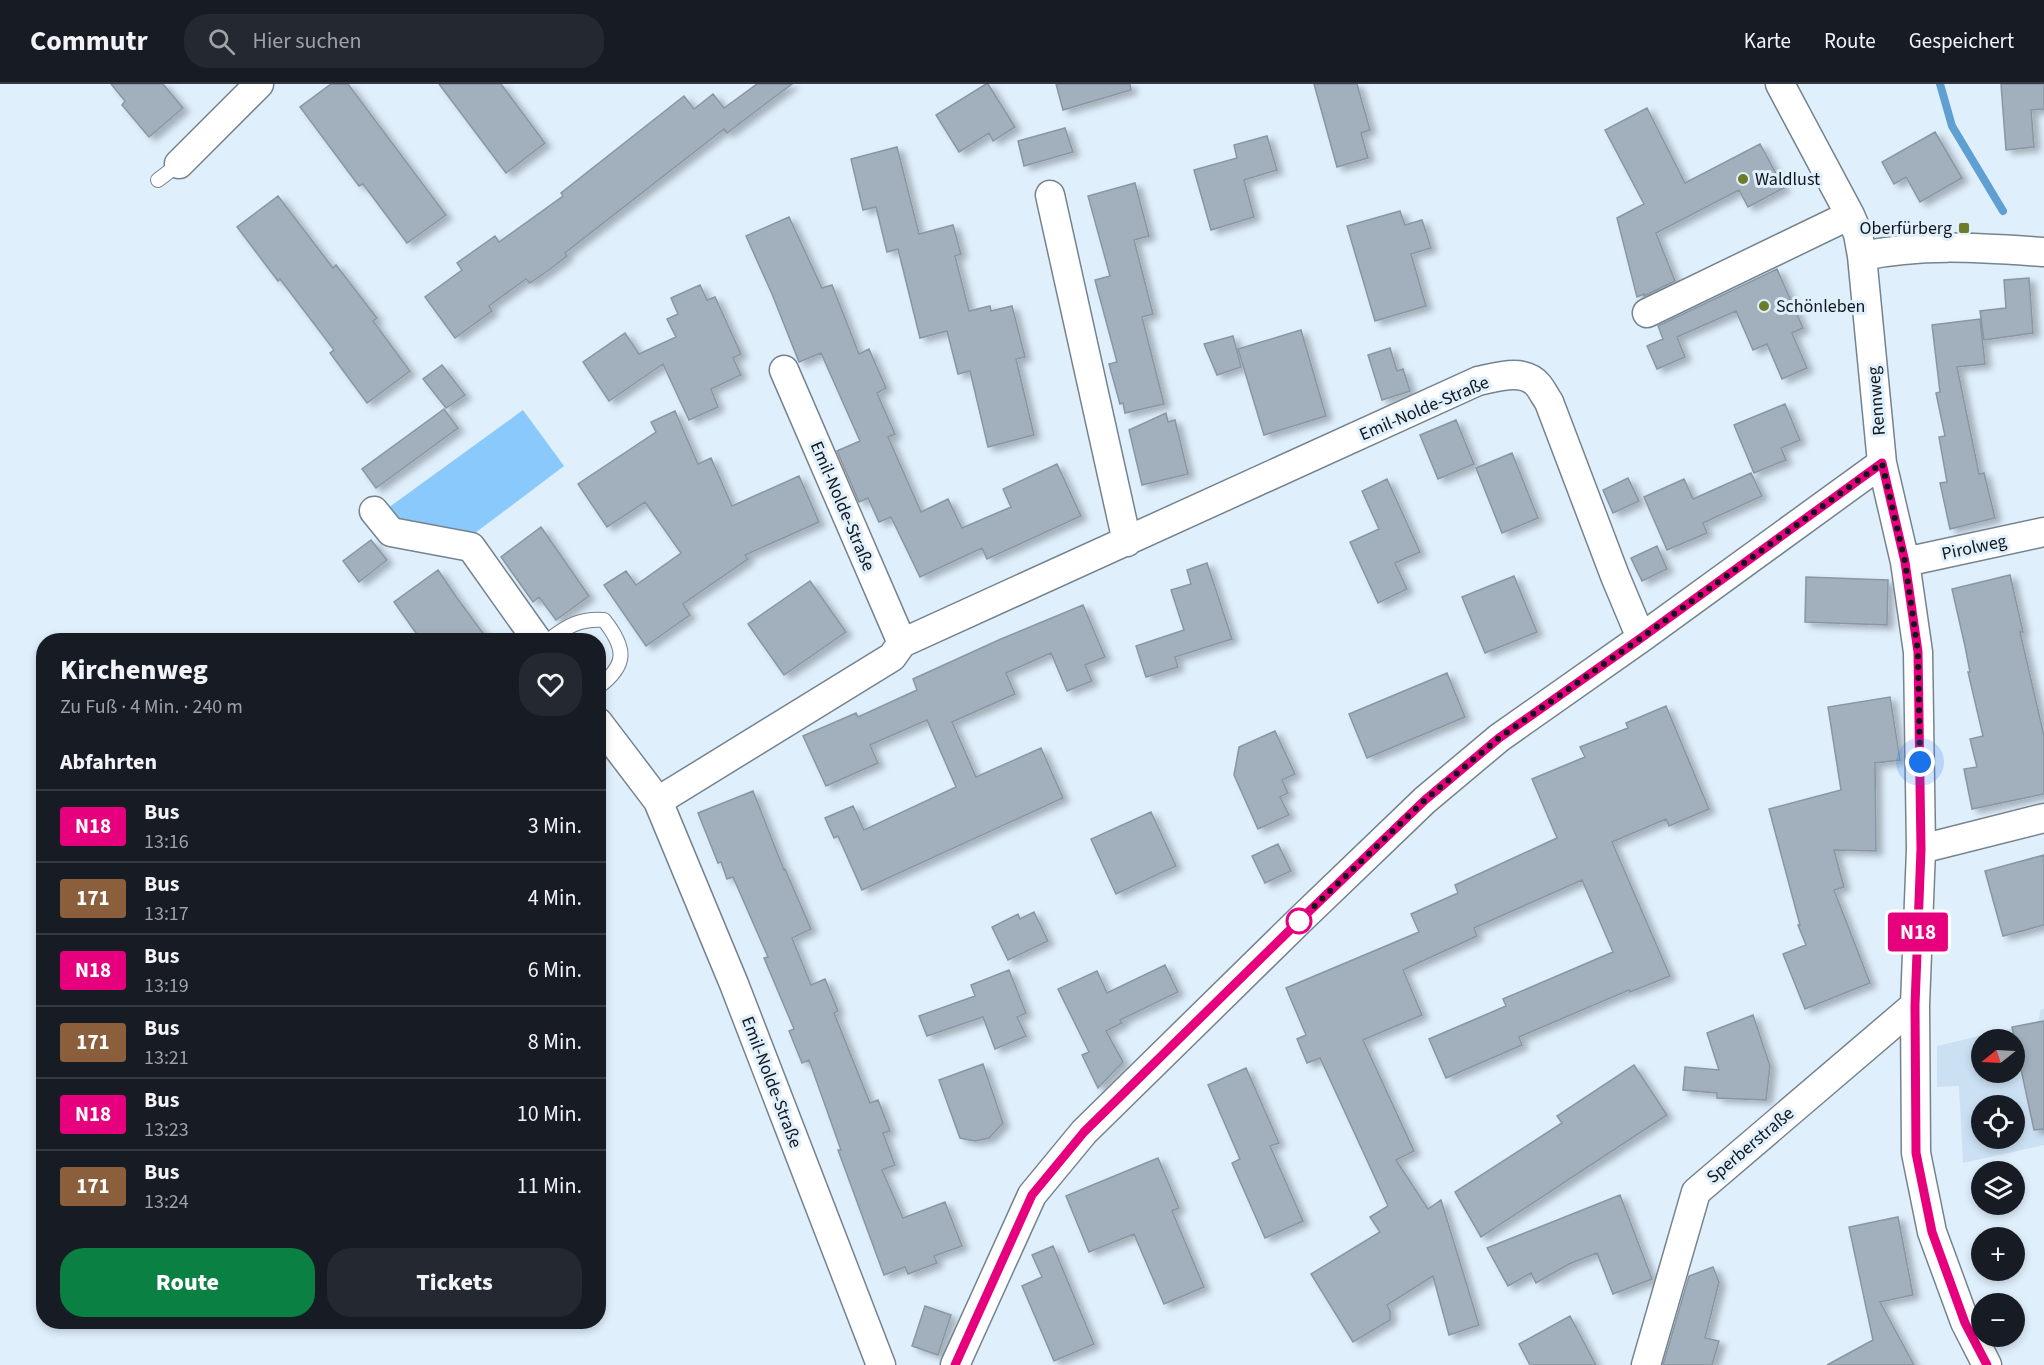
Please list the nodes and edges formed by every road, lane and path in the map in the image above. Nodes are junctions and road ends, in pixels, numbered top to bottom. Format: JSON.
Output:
{"nodes":[{"id":1,"x":259,"y":84,"type":"edge"},
{"id":2,"x":1780,"y":84,"type":"edge"},
{"id":3,"x":168,"y":172,"type":"dead end"},
{"id":4,"x":1050,"y":195,"type":"dead end"},
{"id":5,"x":1850,"y":215,"type":"junction"},
{"id":6,"x":2044,"y":252,"type":"edge"},
{"id":7,"x":1862,"y":256,"type":"junction"},
{"id":8,"x":1647,"y":313,"type":"dead end"},
{"id":9,"x":784,"y":370,"type":"dead end"},
{"id":10,"x":1882,"y":463,"type":"junction"},
{"id":11,"x":374,"y":511,"type":"dead end"},
{"id":12,"x":2044,"y":532,"type":"edge"},
{"id":13,"x":1127,"y":542,"type":"junction"},
{"id":14,"x":1905,"y":562,"type":"junction"},
{"id":15,"x":532,"y":633,"type":"edge"},
{"id":16,"x":559,"y":633,"type":"edge"},
{"id":17,"x":1641,"y":638,"type":"junction"},
{"id":18,"x":902,"y":643,"type":"junction"},
{"id":19,"x":606,"y":680,"type":"edge"},
{"id":20,"x":606,"y":733,"type":"edge"},
{"id":21,"x":658,"y":801,"type":"junction"},
{"id":22,"x":2044,"y":818,"type":"edge"},
{"id":23,"x":1921,"y":849,"type":"junction"},
{"id":24,"x":1915,"y":1005,"type":"junction"},
{"id":25,"x":881,"y":1365,"type":"edge"},
{"id":26,"x":955,"y":1365,"type":"edge"},
{"id":27,"x":1646,"y":1365,"type":"edge"},
{"id":28,"x":1987,"y":1365,"type":"edge"}],
"edges":[{"from":1,"to":3,"type":"street"},
{"from":2,"to":5,"type":"street","name":"Rennweg"},
{"from":4,"to":13,"type":"street"},
{"from":5,"to":7,"type":"street","name":"Rennweg"},
{"from":5,"to":8,"type":"street"},
{"from":6,"to":7,"type":"street"},
{"from":7,"to":10,"type":"street","name":"Rennweg"},
{"from":9,"to":18,"type":"street","name":"Emil-Nolde-Straße"},
{"from":10,"to":14,"type":"street","name":"Rennweg"},
{"from":10,"to":17,"type":"street"},
{"from":11,"to":15,"type":"street"},
{"from":12,"to":14,"type":"street","name":"Pirolweg"},
{"from":13,"to":17,"type":"street","name":"Emil-Nolde-Straße"},
{"from":13,"to":18,"type":"street","name":"Emil-Nolde-Straße"},
{"from":14,"to":23,"type":"street","name":"Rennweg"},
{"from":16,"to":19,"type":"lane"},
{"from":17,"to":26,"type":"street"},
{"from":18,"to":21,"type":"street","name":"Emil-Nolde-Straße"},
{"from":20,"to":21,"type":"street","name":"Emil-Nolde-Straße"},
{"from":21,"to":25,"type":"street","name":"Emil-Nolde-Straße"},
{"from":22,"to":23,"type":"street"},
{"from":23,"to":24,"type":"street","name":"Rennweg"},
{"from":24,"to":27,"type":"street","name":"Sperberstraße"},
{"from":24,"to":28,"type":"street","name":"Rennweg"}]}
